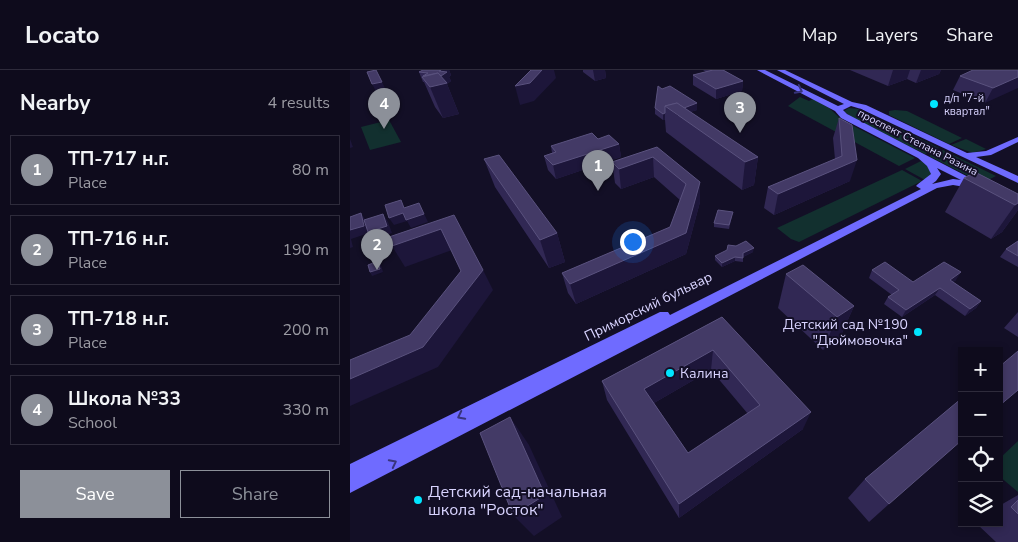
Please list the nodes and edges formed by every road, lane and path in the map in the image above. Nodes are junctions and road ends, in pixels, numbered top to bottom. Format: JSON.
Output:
{"nodes":[{"id":1,"x":760,"y":70,"type":"edge"},
{"id":2,"x":780,"y":70,"type":"edge"},
{"id":3,"x":850,"y":104,"type":"junction"},
{"id":4,"x":838,"y":109,"type":"junction"},
{"id":5,"x":1018,"y":139,"type":"edge"},
{"id":6,"x":997,"y":150,"type":"junction"},
{"id":7,"x":962,"y":153,"type":"junction"},
{"id":8,"x":922,"y":157,"type":"junction"},
{"id":9,"x":992,"y":168,"type":"junction"},
{"id":10,"x":1018,"y":180,"type":"edge"},
{"id":11,"x":350,"y":472,"type":"edge"},
{"id":12,"x":350,"y":485,"type":"edge"}],
"edges":[{"from":1,"to":4,"type":"main road","name":"проспект Степана Разина","one_way":true},
{"from":2,"to":3,"type":"main road","name":"проспект Степана Разина"},
{"from":3,"to":4,"type":"main road","name":"проспект Степана Разина"},
{"from":3,"to":7,"type":"main road","name":"проспект Степана Разина"},
{"from":4,"to":8,"type":"main road","name":"проспект Степана Разина"},
{"from":5,"to":6,"type":"main road"},
{"from":6,"to":7,"type":"main road"},
{"from":6,"to":9,"type":"main road","name":"проспект Степана Разина"},
{"from":7,"to":9,"type":"main road","name":"проспект Степана Разина"},
{"from":8,"to":11,"type":"main road","name":"Приморский бульвар","one_way":true},
{"from":12,"to":8,"type":"main road","name":"проспект Степана Разина","one_way":true},
{"from":9,"to":10,"type":"main road","name":"проспект Степана Разина"}]}
